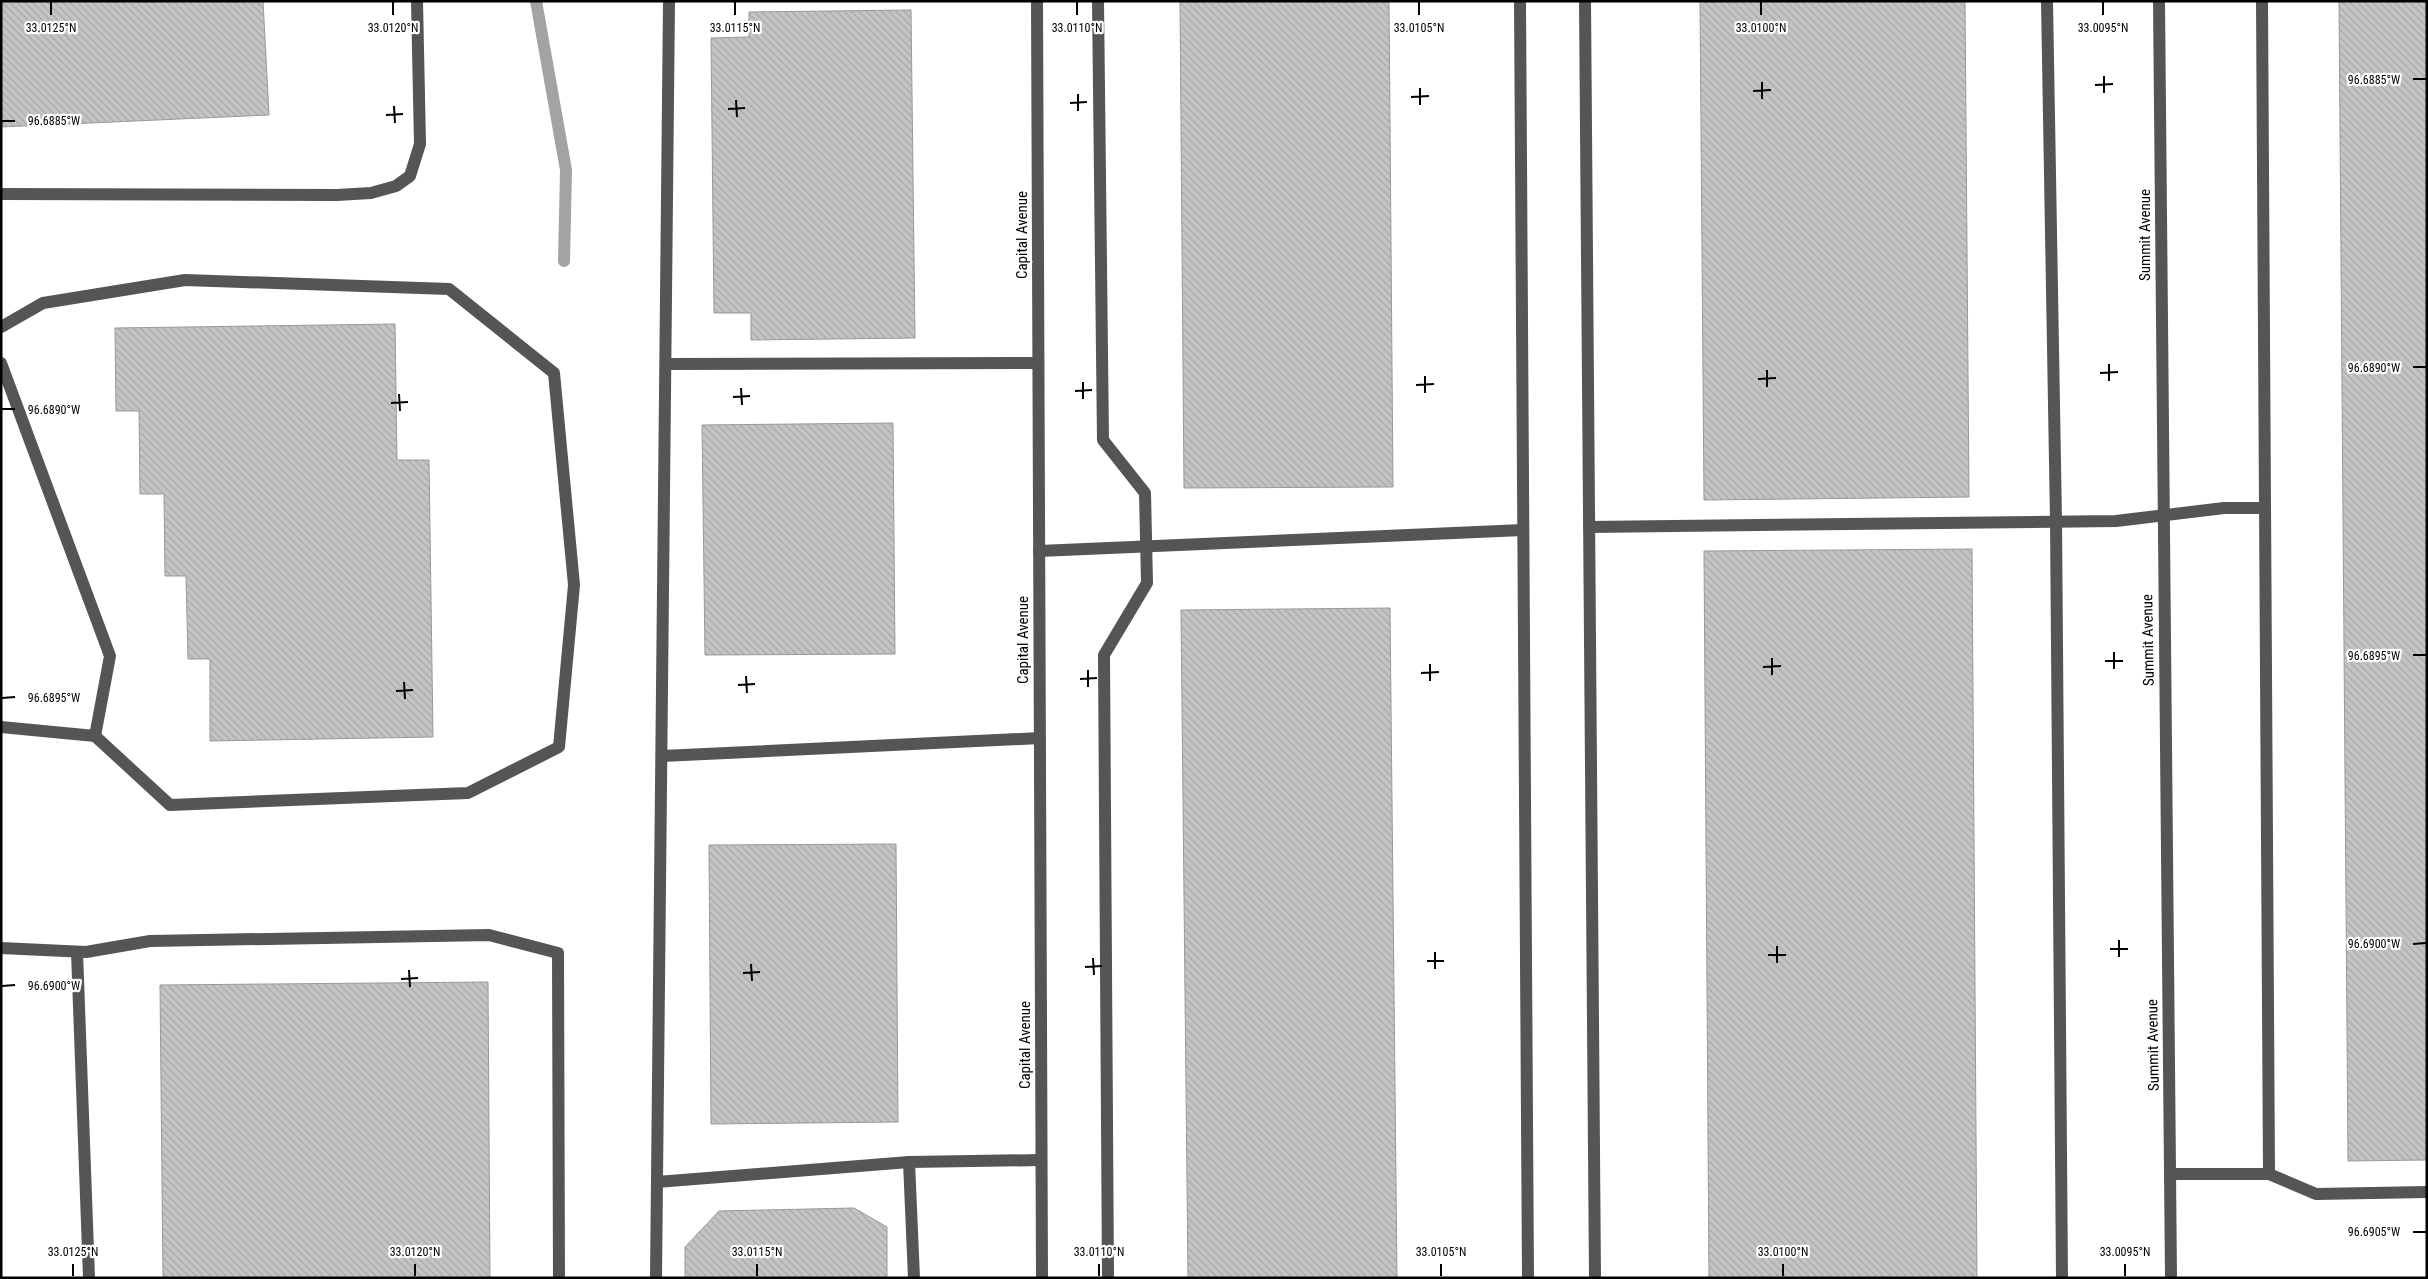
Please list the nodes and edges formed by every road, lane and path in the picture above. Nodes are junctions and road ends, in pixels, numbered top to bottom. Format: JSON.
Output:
{"nodes":[{"id":1,"x":417,"y":1,"type":"edge"},
{"id":2,"x":669,"y":1,"type":"edge"},
{"id":3,"x":1037,"y":1,"type":"edge"},
{"id":4,"x":1098,"y":1,"type":"edge"},
{"id":5,"x":1520,"y":1,"type":"edge"},
{"id":6,"x":1585,"y":1,"type":"edge"},
{"id":7,"x":2047,"y":1,"type":"edge"},
{"id":8,"x":2159,"y":1,"type":"edge"},
{"id":9,"x":2262,"y":1,"type":"edge"},
{"id":10,"x":1,"y":194,"type":"edge"},
{"id":11,"x":1,"y":327,"type":"edge"},
{"id":12,"x":1,"y":363,"type":"edge"},
{"id":13,"x":1038,"y":363,"type":"junction"},
{"id":14,"x":666,"y":364,"type":"junction"},
{"id":15,"x":2264,"y":508,"type":"junction"},
{"id":16,"x":2164,"y":515,"type":"junction"},
{"id":17,"x":2056,"y":520,"type":"junction"},
{"id":18,"x":1589,"y":527,"type":"junction"},
{"id":19,"x":1524,"y":530,"type":"junction"},
{"id":20,"x":1146,"y":546,"type":"junction"},
{"id":21,"x":1039,"y":551,"type":"junction"},
{"id":22,"x":1,"y":727,"type":"edge"},
{"id":23,"x":96,"y":736,"type":"junction"},
{"id":24,"x":1040,"y":738,"type":"junction"},
{"id":25,"x":662,"y":756,"type":"junction"},
{"id":26,"x":1,"y":948,"type":"edge"},
{"id":27,"x":77,"y":952,"type":"junction"},
{"id":28,"x":1041,"y":1160,"type":"junction"},
{"id":29,"x":909,"y":1162,"type":"junction"},
{"id":30,"x":2170,"y":1174,"type":"junction"},
{"id":31,"x":2269,"y":1174,"type":"junction"},
{"id":32,"x":657,"y":1182,"type":"junction"},
{"id":33,"x":2427,"y":1192,"type":"edge"},
{"id":34,"x":89,"y":1278,"type":"edge"},
{"id":35,"x":559,"y":1278,"type":"edge"},
{"id":36,"x":656,"y":1278,"type":"edge"},
{"id":37,"x":914,"y":1278,"type":"edge"},
{"id":38,"x":1042,"y":1278,"type":"edge"},
{"id":39,"x":1108,"y":1278,"type":"edge"},
{"id":40,"x":1528,"y":1278,"type":"edge"},
{"id":41,"x":1595,"y":1278,"type":"edge"},
{"id":42,"x":2062,"y":1278,"type":"edge"},
{"id":43,"x":2171,"y":1278,"type":"edge"}],
"edges":[{"from":1,"to":10,"type":"street"},
{"from":2,"to":14,"type":"street"},
{"from":3,"to":13,"type":"street","name":"Capital Avenue"},
{"from":4,"to":20,"type":"street"},
{"from":5,"to":19,"type":"street"},
{"from":6,"to":18,"type":"street"},
{"from":7,"to":17,"type":"street"},
{"from":8,"to":16,"type":"street","name":"Summit Avenue"},
{"from":9,"to":15,"type":"street"},
{"from":11,"to":23,"type":"street"},
{"from":12,"to":23,"type":"street"},
{"from":13,"to":14,"type":"street"},
{"from":13,"to":21,"type":"street","name":"Capital Avenue"},
{"from":14,"to":25,"type":"street"},
{"from":15,"to":16,"type":"street"},
{"from":15,"to":31,"type":"street"},
{"from":16,"to":17,"type":"street"},
{"from":16,"to":30,"type":"street","name":"Summit Avenue"},
{"from":17,"to":18,"type":"street"},
{"from":17,"to":42,"type":"street"},
{"from":18,"to":41,"type":"street"},
{"from":19,"to":20,"type":"street"},
{"from":19,"to":40,"type":"street"},
{"from":20,"to":21,"type":"street"},
{"from":20,"to":39,"type":"street"},
{"from":21,"to":24,"type":"street","name":"Capital Avenue"},
{"from":22,"to":23,"type":"street"},
{"from":24,"to":25,"type":"street"},
{"from":24,"to":28,"type":"street","name":"Capital Avenue"},
{"from":25,"to":32,"type":"street"},
{"from":26,"to":27,"type":"street"},
{"from":27,"to":34,"type":"street"},
{"from":27,"to":35,"type":"street"},
{"from":28,"to":29,"type":"street"},
{"from":28,"to":38,"type":"street","name":"Capital Avenue"},
{"from":29,"to":32,"type":"street"},
{"from":29,"to":37,"type":"street"},
{"from":30,"to":31,"type":"street"},
{"from":30,"to":43,"type":"street","name":"Summit Avenue"},
{"from":31,"to":33,"type":"street"},
{"from":32,"to":36,"type":"street"}]}
